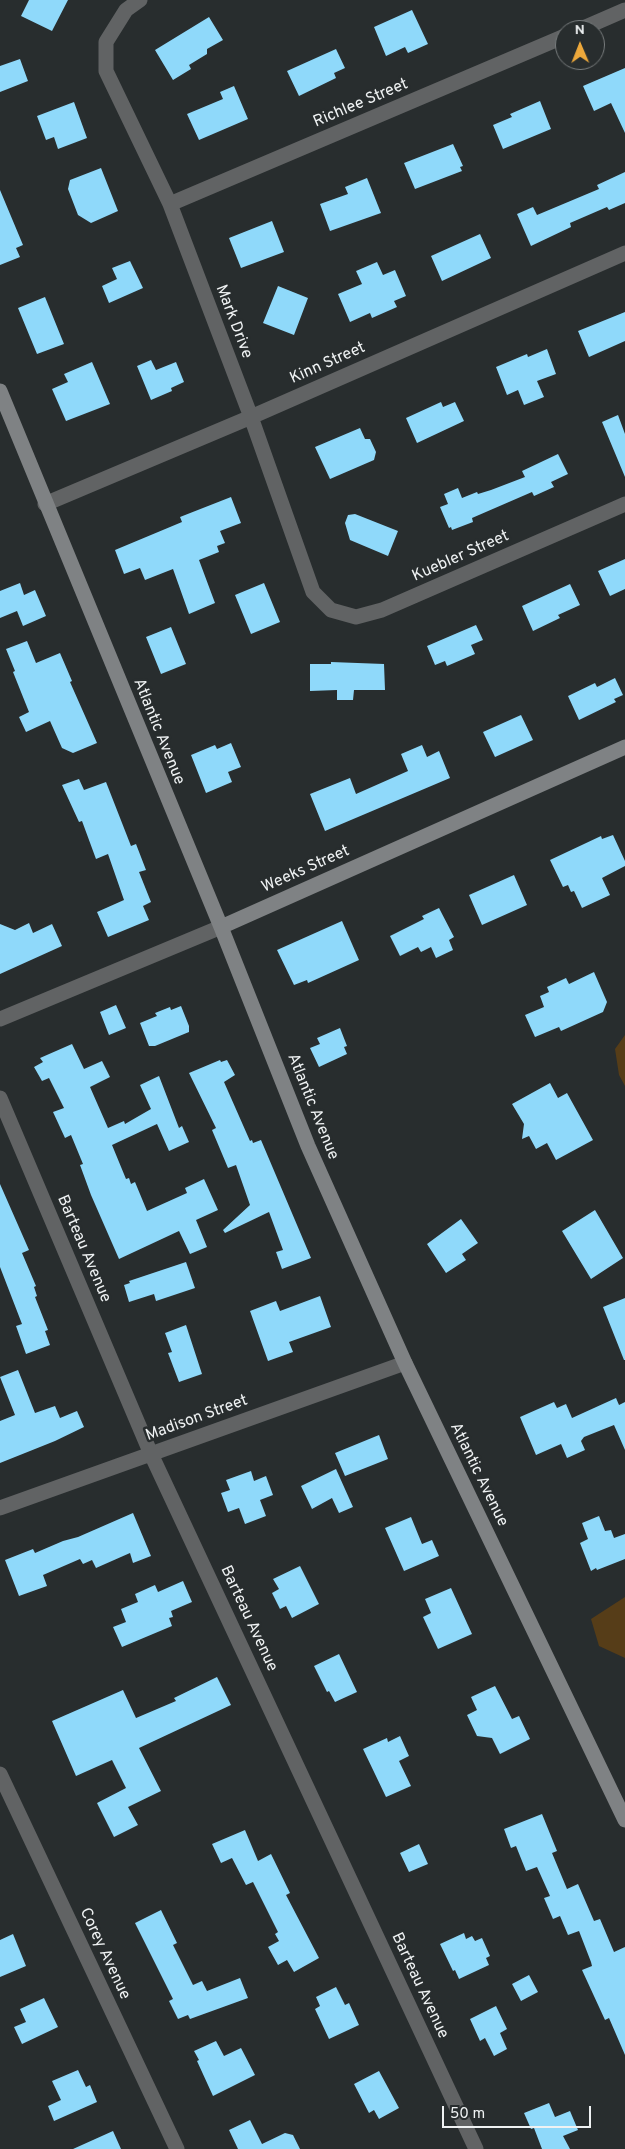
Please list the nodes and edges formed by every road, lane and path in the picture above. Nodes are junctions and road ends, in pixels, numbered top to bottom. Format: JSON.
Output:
{"nodes":[{"id":1,"x":140,"y":0,"type":"edge"},
{"id":2,"x":625,"y":10,"type":"edge"},
{"id":3,"x":602,"y":20,"type":"edge"},
{"id":4,"x":555,"y":40,"type":"edge"},
{"id":5,"x":170,"y":204,"type":"junction"},
{"id":6,"x":625,"y":253,"type":"edge"},
{"id":7,"x":0,"y":392,"type":"edge"},
{"id":8,"x":250,"y":417,"type":"junction"},
{"id":9,"x":45,"y":504,"type":"junction"},
{"id":10,"x":625,"y":504,"type":"edge"},
{"id":11,"x":313,"y":592,"type":"joint"},
{"id":12,"x":625,"y":747,"type":"edge"},
{"id":13,"x":221,"y":927,"type":"junction"},
{"id":14,"x":0,"y":1020,"type":"edge"},
{"id":15,"x":0,"y":1098,"type":"edge"},
{"id":16,"x":405,"y":1363,"type":"junction"},
{"id":17,"x":151,"y":1454,"type":"junction"},
{"id":18,"x":0,"y":1508,"type":"edge"},
{"id":19,"x":0,"y":1774,"type":"edge"},
{"id":20,"x":625,"y":1820,"type":"edge"},
{"id":21,"x":176,"y":2149,"type":"edge"},
{"id":22,"x":476,"y":2149,"type":"edge"}],
"edges":[{"from":1,"to":5,"type":"street","name":"Mark Drive"},
{"from":2,"to":3,"type":"street"},
{"from":4,"to":5,"type":"street","name":"Richlee Street"},
{"from":5,"to":8,"type":"street","name":"Mark Drive"},
{"from":6,"to":8,"type":"street","name":"Kinn Street"},
{"from":7,"to":9,"type":"main road","name":"Atlantic Avenue"},
{"from":8,"to":9,"type":"street","name":"Kinn Street"},
{"from":8,"to":11,"type":"street","name":"Mark Drive"},
{"from":9,"to":13,"type":"main road","name":"Atlantic Avenue"},
{"from":10,"to":11,"type":"street","name":"Kuebler Street"},
{"from":12,"to":13,"type":"main road","name":"Weeks Street"},
{"from":13,"to":14,"type":"street","name":"Weeks Street"},
{"from":13,"to":16,"type":"main road","name":"Atlantic Avenue"},
{"from":15,"to":17,"type":"street","name":"Barteau Avenue"},
{"from":16,"to":17,"type":"street","name":"Madison Street"},
{"from":16,"to":20,"type":"main road","name":"Atlantic Avenue"},
{"from":17,"to":18,"type":"street","name":"Madison Street"},
{"from":17,"to":22,"type":"street","name":"Barteau Avenue"},
{"from":19,"to":21,"type":"street","name":"Corey Avenue"}]}
